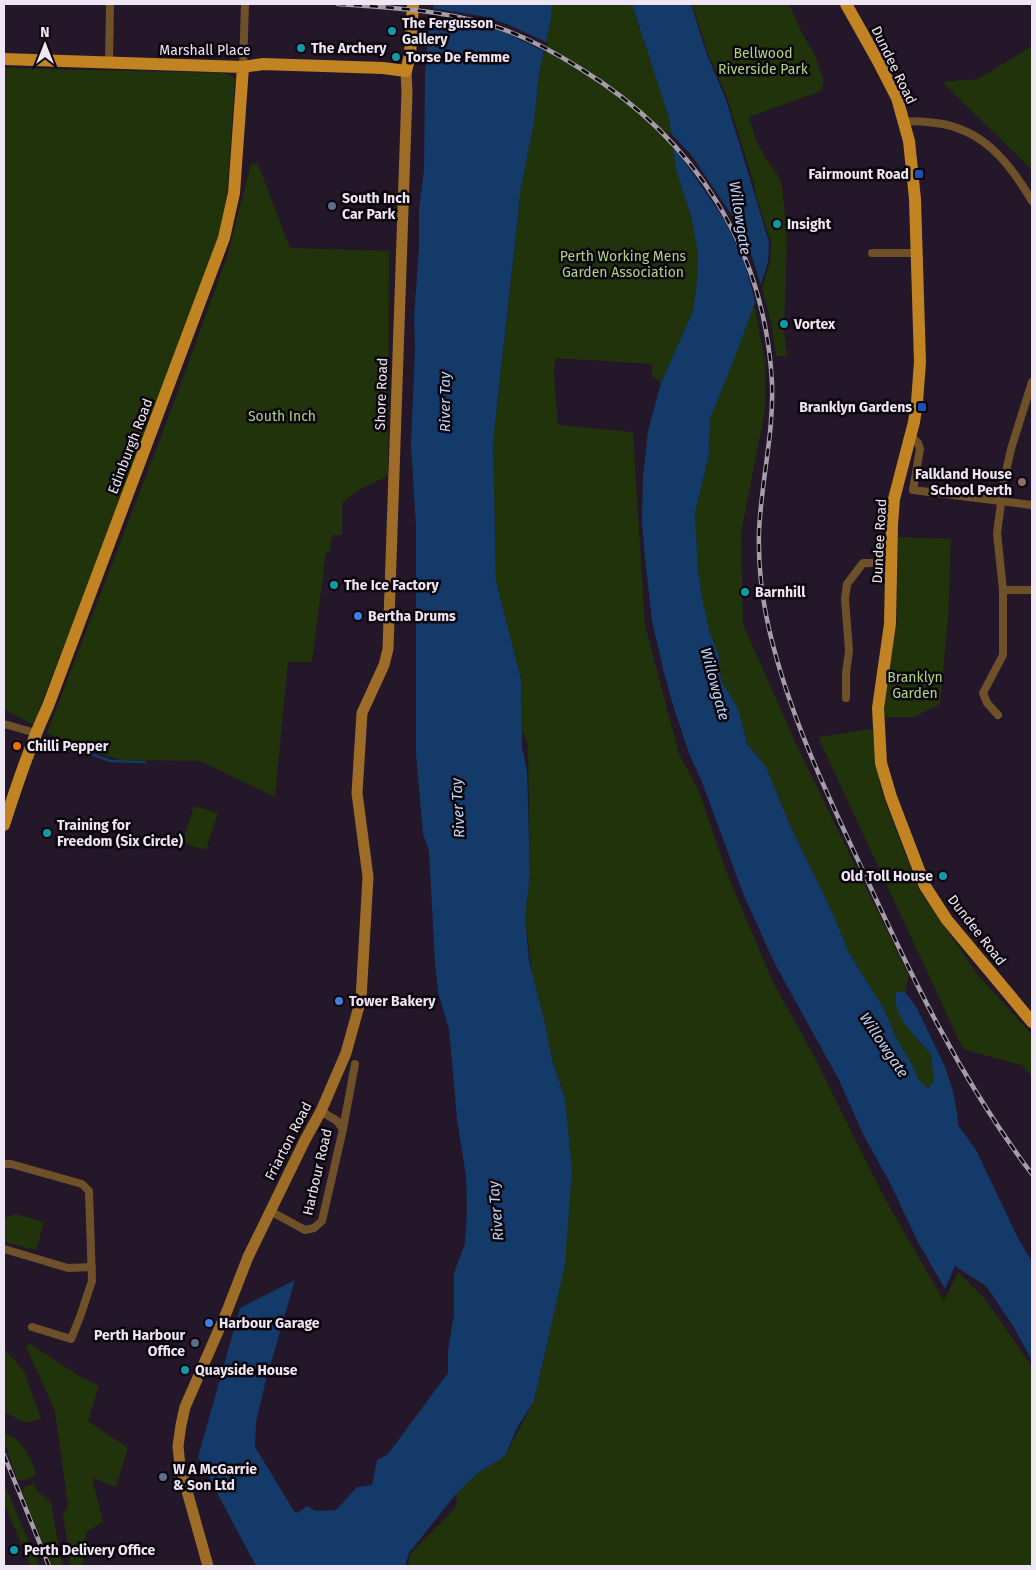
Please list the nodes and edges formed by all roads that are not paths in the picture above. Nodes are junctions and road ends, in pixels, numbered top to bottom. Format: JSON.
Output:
{"nodes":[{"id":1,"x":110,"y":4,"type":"edge"},
{"id":2,"x":245,"y":4,"type":"edge"},
{"id":3,"x":413,"y":4,"type":"edge"},
{"id":4,"x":846,"y":4,"type":"edge"},
{"id":5,"x":4,"y":59,"type":"edge"},
{"id":6,"x":110,"y":63,"type":"junction"},
{"id":7,"x":243,"y":68,"type":"junction"},
{"id":8,"x":406,"y":71,"type":"junction"},
{"id":9,"x":905,"y":122,"type":"junction"},
{"id":10,"x":1032,"y":201,"type":"edge"},
{"id":11,"x":872,"y":253,"type":"dead end"},
{"id":12,"x":917,"y":253,"type":"junction"},
{"id":13,"x":1032,"y":382,"type":"edge"},
{"id":14,"x":911,"y":436,"type":"junction"},
{"id":15,"x":1001,"y":502,"type":"junction"},
{"id":16,"x":1032,"y":506,"type":"edge"},
{"id":17,"x":892,"y":563,"type":"junction"},
{"id":18,"x":1002,"y":590,"type":"junction"},
{"id":19,"x":1032,"y":590,"type":"edge"},
{"id":20,"x":846,"y":698,"type":"dead end"},
{"id":21,"x":362,"y":713,"type":"joint"},
{"id":22,"x":998,"y":715,"type":"dead end"},
{"id":23,"x":4,"y":724,"type":"edge"},
{"id":24,"x":36,"y":733,"type":"junction"},
{"id":25,"x":4,"y":825,"type":"edge"},
{"id":26,"x":1032,"y":1022,"type":"edge"},
{"id":27,"x":355,"y":1064,"type":"dead end"},
{"id":28,"x":321,"y":1111,"type":"junction"},
{"id":29,"x":343,"y":1129,"type":"junction"},
{"id":30,"x":4,"y":1164,"type":"edge"},
{"id":31,"x":270,"y":1211,"type":"junction"},
{"id":32,"x":4,"y":1249,"type":"edge"},
{"id":33,"x":92,"y":1267,"type":"junction"},
{"id":34,"x":32,"y":1327,"type":"dead end"},
{"id":35,"x":208,"y":1566,"type":"edge"}],
"edges":[{"from":1,"to":6,"type":"street"},
{"from":2,"to":7,"type":"street"},
{"from":3,"to":8,"type":"main road"},
{"from":4,"to":9,"type":"main road","name":"Dundee Road"},
{"from":5,"to":6,"type":"main road","name":"Marshall Place"},
{"from":6,"to":7,"type":"main road","name":"Marshall Place"},
{"from":7,"to":8,"type":"main road","name":"Marshall Place"},
{"from":7,"to":24,"type":"main road","name":"Edinburgh Road"},
{"from":8,"to":21,"type":"street","name":"Shore Road"},
{"from":9,"to":10,"type":"street"},
{"from":9,"to":12,"type":"main road","name":"Dundee Road"},
{"from":11,"to":12,"type":"street"},
{"from":12,"to":14,"type":"main road","name":"Dundee Road"},
{"from":13,"to":15,"type":"street"},
{"from":14,"to":15,"type":"street"},
{"from":14,"to":17,"type":"main road","name":"Dundee Road"},
{"from":15,"to":16,"type":"street"},
{"from":15,"to":18,"type":"street"},
{"from":17,"to":20,"type":"street"},
{"from":17,"to":26,"type":"main road","name":"Dundee Road"},
{"from":18,"to":19,"type":"street"},
{"from":18,"to":22,"type":"street"},
{"from":21,"to":28,"type":"street","name":"Friarton Road"},
{"from":23,"to":24,"type":"street"},
{"from":24,"to":25,"type":"main road","name":"Edinburgh Road"},
{"from":27,"to":29,"type":"street"},
{"from":28,"to":29,"type":"street","name":"Harbour Road"},
{"from":28,"to":31,"type":"street","name":"Friarton Road"},
{"from":29,"to":31,"type":"street","name":"Harbour Road"},
{"from":30,"to":33,"type":"street"},
{"from":31,"to":35,"type":"street","name":"Friarton Road"},
{"from":32,"to":33,"type":"street"},
{"from":33,"to":34,"type":"street"}]}
